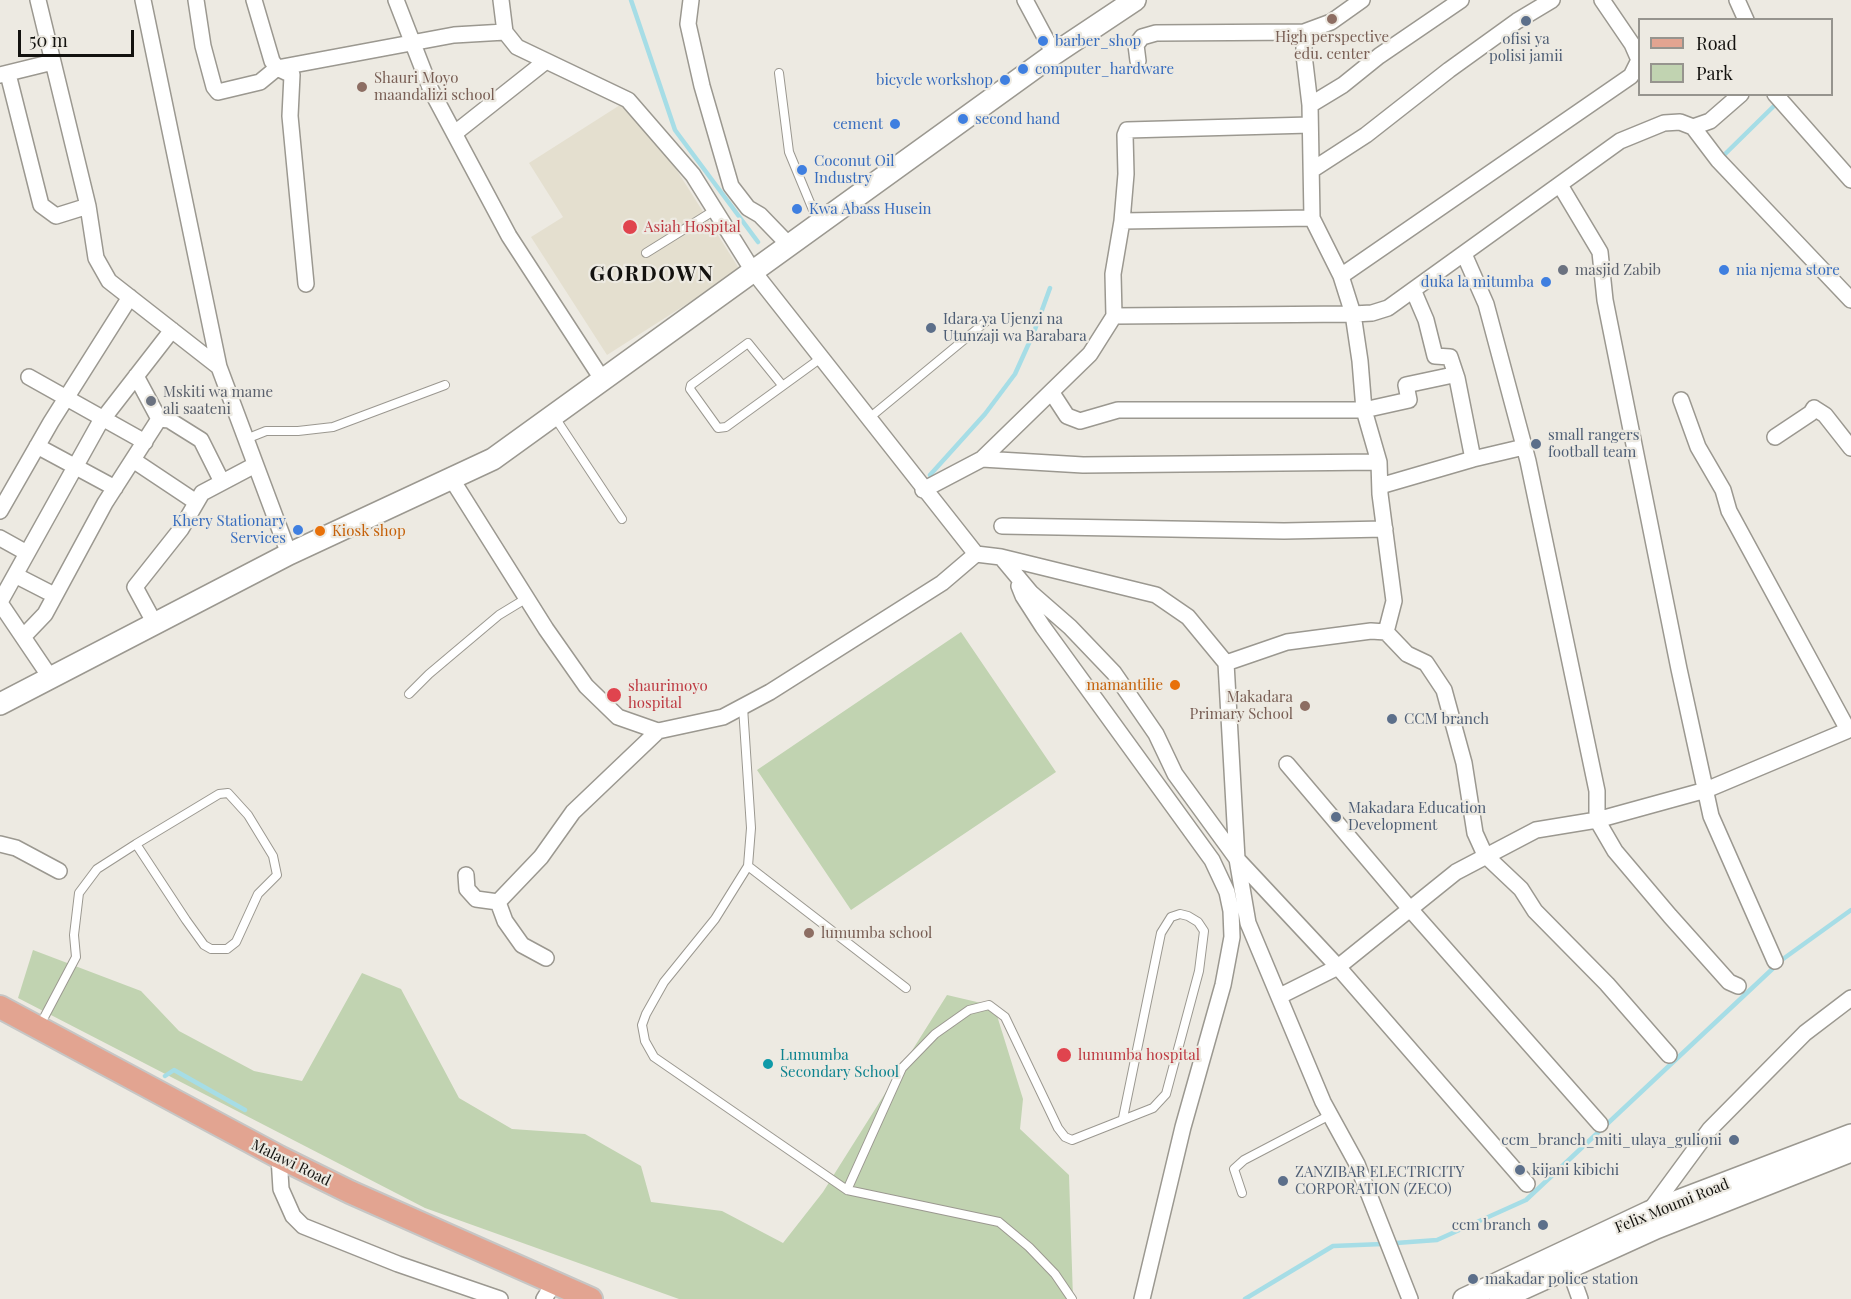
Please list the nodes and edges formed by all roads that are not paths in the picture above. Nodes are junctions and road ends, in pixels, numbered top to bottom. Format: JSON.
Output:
{"nodes":[{"id":1,"x":38,"y":0,"type":"edge"},
{"id":2,"x":143,"y":0,"type":"edge"},
{"id":3,"x":196,"y":0,"type":"edge"},
{"id":4,"x":254,"y":0,"type":"edge"},
{"id":5,"x":396,"y":0,"type":"edge"},
{"id":6,"x":501,"y":0,"type":"edge"},
{"id":7,"x":691,"y":0,"type":"edge"},
{"id":8,"x":1135,"y":0,"type":"edge"},
{"id":9,"x":1362,"y":0,"type":"edge"},
{"id":10,"x":1461,"y":0,"type":"edge"},
{"id":11,"x":1552,"y":0,"type":"edge"},
{"id":12,"x":1602,"y":0,"type":"edge"},
{"id":13,"x":1737,"y":0,"type":"edge"},
{"id":14,"x":1030,"y":2,"type":"edge"},
{"id":15,"x":1745,"y":18,"type":"edge"},
{"id":16,"x":505,"y":32,"type":"junction"},
{"id":17,"x":1304,"y":32,"type":"junction"},
{"id":18,"x":412,"y":42,"type":"junction"},
{"id":19,"x":1054,"y":54,"type":"junction"},
{"id":20,"x":1638,"y":58,"type":"edge"},
{"id":21,"x":546,"y":61,"type":"junction"},
{"id":22,"x":53,"y":62,"type":"junction"},
{"id":23,"x":1138,"y":62,"type":"dead end"},
{"id":24,"x":1638,"y":62,"type":"edge"},
{"id":25,"x":277,"y":68,"type":"junction"},
{"id":26,"x":778,"y":73,"type":"dead end"},
{"id":27,"x":4,"y":74,"type":"edge"},
{"id":28,"x":1740,"y":96,"type":"edge"},
{"id":29,"x":1777,"y":96,"type":"edge"},
{"id":30,"x":1310,"y":105,"type":"junction"},
{"id":31,"x":1310,"y":125,"type":"junction"},
{"id":32,"x":1693,"y":127,"type":"junction"},
{"id":33,"x":455,"y":133,"type":"junction"},
{"id":34,"x":1312,"y":170,"type":"junction"},
{"id":35,"x":1851,"y":180,"type":"edge"},
{"id":36,"x":1560,"y":185,"type":"junction"},
{"id":37,"x":88,"y":206,"type":"junction"},
{"id":38,"x":715,"y":210,"type":"junction"},
{"id":39,"x":1312,"y":218,"type":"junction"},
{"id":40,"x":1122,"y":221,"type":"junction"},
{"id":41,"x":818,"y":224,"type":"junction"},
{"id":42,"x":646,"y":253,"type":"dead end"},
{"id":43,"x":1464,"y":254,"type":"junction"},
{"id":44,"x":771,"y":258,"type":"junction"},
{"id":45,"x":1341,"y":276,"type":"junction"},
{"id":46,"x":306,"y":284,"type":"dead end"},
{"id":47,"x":1414,"y":292,"type":"junction"},
{"id":48,"x":130,"y":297,"type":"junction"},
{"id":49,"x":1851,"y":300,"type":"edge"},
{"id":50,"x":1353,"y":314,"type":"junction"},
{"id":51,"x":1114,"y":316,"type":"junction"},
{"id":52,"x":988,"y":320,"type":"dead end"},
{"id":53,"x":172,"y":330,"type":"junction"},
{"id":54,"x":820,"y":358,"type":"junction"},
{"id":55,"x":219,"y":367,"type":"junction"},
{"id":56,"x":136,"y":376,"type":"junction"},
{"id":57,"x":28,"y":377,"type":"dead end"},
{"id":58,"x":1457,"y":378,"type":"junction"},
{"id":59,"x":602,"y":379,"type":"junction"},
{"id":60,"x":445,"y":385,"type":"dead end"},
{"id":61,"x":782,"y":385,"type":"junction"},
{"id":62,"x":1052,"y":393,"type":"junction"},
{"id":63,"x":65,"y":400,"type":"junction"},
{"id":64,"x":1681,"y":400,"type":"dead end"},
{"id":65,"x":1364,"y":410,"type":"junction"},
{"id":66,"x":877,"y":412,"type":"junction"},
{"id":67,"x":553,"y":415,"type":"junction"},
{"id":68,"x":159,"y":419,"type":"junction"},
{"id":69,"x":102,"y":420,"type":"junction"},
{"id":70,"x":1006,"y":436,"type":"junction"},
{"id":71,"x":1775,"y":437,"type":"dead end"},
{"id":72,"x":246,"y":439,"type":"junction"},
{"id":73,"x":145,"y":442,"type":"junction"},
{"id":74,"x":37,"y":446,"type":"junction"},
{"id":75,"x":1524,"y":447,"type":"junction"},
{"id":76,"x":1851,"y":448,"type":"edge"},
{"id":77,"x":982,"y":459,"type":"junction"},
{"id":78,"x":1473,"y":459,"type":"junction"},
{"id":79,"x":133,"y":460,"type":"junction"},
{"id":80,"x":1018,"y":462,"type":"junction"},
{"id":81,"x":1379,"y":462,"type":"junction"},
{"id":82,"x":255,"y":465,"type":"junction"},
{"id":83,"x":76,"y":466,"type":"junction"},
{"id":84,"x":451,"y":478,"type":"junction"},
{"id":85,"x":222,"y":482,"type":"junction"},
{"id":86,"x":933,"y":485,"type":"junction"},
{"id":87,"x":1380,"y":486,"type":"junction"},
{"id":88,"x":115,"y":488,"type":"junction"},
{"id":89,"x":196,"y":502,"type":"junction"},
{"id":90,"x":0,"y":511,"type":"edge"},
{"id":91,"x":622,"y":519,"type":"dead end"},
{"id":92,"x":1002,"y":526,"type":"dead end"},
{"id":93,"x":1385,"y":529,"type":"junction"},
{"id":94,"x":0,"y":538,"type":"edge"},
{"id":95,"x":27,"y":553,"type":"junction"},
{"id":96,"x":289,"y":554,"type":"junction"},
{"id":97,"x":976,"y":554,"type":"junction"},
{"id":98,"x":1001,"y":557,"type":"junction"},
{"id":99,"x":1015,"y":574,"type":"junction"},
{"id":100,"x":15,"y":575,"type":"junction"},
{"id":101,"x":54,"y":595,"type":"junction"},
{"id":102,"x":527,"y":598,"type":"junction"},
{"id":103,"x":0,"y":602,"type":"edge"},
{"id":104,"x":154,"y":622,"type":"junction"},
{"id":105,"x":1386,"y":632,"type":"junction"},
{"id":106,"x":23,"y":637,"type":"junction"},
{"id":107,"x":1226,"y":663,"type":"junction"},
{"id":108,"x":50,"y":677,"type":"junction"},
{"id":109,"x":410,"y":694,"type":"dead end"},
{"id":110,"x":0,"y":704,"type":"edge"},
{"id":111,"x":743,"y":706,"type":"junction"},
{"id":112,"x":1849,"y":729,"type":"edge"},
{"id":113,"x":658,"y":731,"type":"junction"},
{"id":114,"x":1287,"y":764,"type":"dead end"},
{"id":115,"x":1706,"y":790,"type":"junction"},
{"id":116,"x":1597,"y":820,"type":"junction"},
{"id":117,"x":0,"y":844,"type":"edge"},
{"id":118,"x":136,"y":844,"type":"junction"},
{"id":119,"x":1485,"y":855,"type":"junction"},
{"id":120,"x":1237,"y":859,"type":"junction"},
{"id":121,"x":748,"y":866,"type":"junction"},
{"id":122,"x":59,"y":871,"type":"dead end"},
{"id":123,"x":466,"y":874,"type":"dead end"},
{"id":124,"x":498,"y":902,"type":"junction"},
{"id":125,"x":1410,"y":909,"type":"junction"},
{"id":126,"x":546,"y":958,"type":"dead end"},
{"id":127,"x":1775,"y":961,"type":"dead end"},
{"id":128,"x":1338,"y":967,"type":"junction"},
{"id":129,"x":1738,"y":986,"type":"dead end"},
{"id":130,"x":906,"y":988,"type":"dead end"},
{"id":131,"x":1280,"y":996,"type":"junction"},
{"id":132,"x":1851,"y":998,"type":"edge"},
{"id":133,"x":0,"y":1007,"type":"edge"},
{"id":134,"x":38,"y":1028,"type":"junction"},
{"id":135,"x":1669,"y":1055,"type":"dead end"},
{"id":136,"x":1330,"y":1115,"type":"junction"},
{"id":137,"x":1123,"y":1118,"type":"junction"},
{"id":138,"x":1600,"y":1124,"type":"dead end"},
{"id":139,"x":1851,"y":1135,"type":"edge"},
{"id":140,"x":1851,"y":1151,"type":"edge"},
{"id":141,"x":279,"y":1157,"type":"junction"},
{"id":142,"x":1527,"y":1184,"type":"dead end"},
{"id":143,"x":847,"y":1190,"type":"junction"},
{"id":144,"x":1242,"y":1193,"type":"dead end"},
{"id":145,"x":1652,"y":1220,"type":"junction"},
{"id":146,"x":1569,"y":1268,"type":"junction"},
{"id":147,"x":549,"y":1291,"type":"edge"},
{"id":148,"x":500,"y":1299,"type":"edge"},
{"id":149,"x":591,"y":1299,"type":"edge"},
{"id":150,"x":1072,"y":1299,"type":"edge"},
{"id":151,"x":1142,"y":1299,"type":"edge"},
{"id":152,"x":1409,"y":1299,"type":"edge"},
{"id":153,"x":1464,"y":1299,"type":"edge"},
{"id":154,"x":1500,"y":1299,"type":"edge"},
{"id":155,"x":1580,"y":1299,"type":"edge"}],
"edges":[{"from":1,"to":22,"type":"street"},
{"from":2,"to":55,"type":"street"},
{"from":3,"to":25,"type":"street"},
{"from":4,"to":25,"type":"street"},
{"from":5,"to":18,"type":"street"},
{"from":6,"to":16,"type":"street"},
{"from":7,"to":44,"type":"street"},
{"from":8,"to":19,"type":"street"},
{"from":9,"to":17,"type":"street"},
{"from":10,"to":30,"type":"street"},
{"from":11,"to":34,"type":"street"},
{"from":12,"to":20,"type":"street"},
{"from":13,"to":15,"type":"street"},
{"from":14,"to":19,"type":"street"},
{"from":16,"to":18,"type":"street"},
{"from":16,"to":21,"type":"street"},
{"from":17,"to":23,"type":"street"},
{"from":17,"to":30,"type":"street"},
{"from":18,"to":25,"type":"street"},
{"from":18,"to":33,"type":"street"},
{"from":19,"to":41,"type":"street"},
{"from":21,"to":33,"type":"street"},
{"from":21,"to":38,"type":"street"},
{"from":22,"to":27,"type":"street"},
{"from":22,"to":37,"type":"street"},
{"from":24,"to":45,"type":"street"},
{"from":25,"to":46,"type":"street"},
{"from":26,"to":41,"type":"lane"},
{"from":27,"to":37,"type":"street"},
{"from":28,"to":32,"type":"street"},
{"from":29,"to":35,"type":"street"},
{"from":30,"to":31,"type":"street"},
{"from":31,"to":34,"type":"street"},
{"from":31,"to":40,"type":"street"},
{"from":32,"to":36,"type":"street"},
{"from":32,"to":49,"type":"street"},
{"from":33,"to":59,"type":"street"},
{"from":34,"to":39,"type":"street"},
{"from":36,"to":43,"type":"street"},
{"from":36,"to":115,"type":"street"},
{"from":37,"to":48,"type":"street"},
{"from":38,"to":42,"type":"lane"},
{"from":38,"to":44,"type":"street"},
{"from":39,"to":40,"type":"street"},
{"from":39,"to":45,"type":"street"},
{"from":40,"to":51,"type":"street"},
{"from":41,"to":44,"type":"street"},
{"from":43,"to":47,"type":"street"},
{"from":43,"to":75,"type":"street"},
{"from":44,"to":54,"type":"street"},
{"from":44,"to":59,"type":"street"},
{"from":45,"to":50,"type":"street"},
{"from":47,"to":50,"type":"street"},
{"from":47,"to":58,"type":"street"},
{"from":48,"to":53,"type":"street"},
{"from":48,"to":63,"type":"street"},
{"from":50,"to":51,"type":"street"},
{"from":50,"to":65,"type":"street"},
{"from":51,"to":62,"type":"street"},
{"from":52,"to":66,"type":"lane"},
{"from":53,"to":55,"type":"street"},
{"from":53,"to":56,"type":"street"},
{"from":54,"to":61,"type":"lane"},
{"from":54,"to":66,"type":"street"},
{"from":55,"to":72,"type":"street"},
{"from":56,"to":68,"type":"street"},
{"from":56,"to":69,"type":"street"},
{"from":57,"to":63,"type":"street"},
{"from":58,"to":65,"type":"street"},
{"from":58,"to":78,"type":"street"},
{"from":59,"to":67,"type":"street"},
{"from":60,"to":72,"type":"lane"},
{"from":61,"to":61,"type":"lane"},
{"from":62,"to":65,"type":"street"},
{"from":62,"to":70,"type":"street"},
{"from":63,"to":69,"type":"street"},
{"from":63,"to":74,"type":"street"},
{"from":64,"to":112,"type":"street"},
{"from":65,"to":81,"type":"street"},
{"from":66,"to":86,"type":"street"},
{"from":67,"to":84,"type":"street"},
{"from":67,"to":91,"type":"lane"},
{"from":68,"to":73,"type":"street"},
{"from":68,"to":85,"type":"street"},
{"from":69,"to":73,"type":"street"},
{"from":69,"to":83,"type":"street"},
{"from":70,"to":77,"type":"street"},
{"from":70,"to":80,"type":"street"},
{"from":71,"to":76,"type":"street"},
{"from":72,"to":82,"type":"street"},
{"from":73,"to":79,"type":"street"},
{"from":74,"to":83,"type":"street"},
{"from":74,"to":90,"type":"street"},
{"from":75,"to":78,"type":"street"},
{"from":75,"to":116,"type":"street"},
{"from":77,"to":80,"type":"street"},
{"from":77,"to":86,"type":"street"},
{"from":78,"to":87,"type":"street"},
{"from":79,"to":88,"type":"street"},
{"from":79,"to":89,"type":"street"},
{"from":80,"to":81,"type":"street"},
{"from":81,"to":87,"type":"street"},
{"from":82,"to":85,"type":"street"},
{"from":82,"to":96,"type":"street"},
{"from":83,"to":88,"type":"street"},
{"from":83,"to":95,"type":"street"},
{"from":84,"to":96,"type":"street"},
{"from":84,"to":102,"type":"street"},
{"from":85,"to":89,"type":"street"},
{"from":86,"to":97,"type":"street"},
{"from":87,"to":93,"type":"street"},
{"from":88,"to":101,"type":"street"},
{"from":89,"to":104,"type":"street"},
{"from":92,"to":93,"type":"street"},
{"from":93,"to":105,"type":"street"},
{"from":94,"to":95,"type":"street"},
{"from":95,"to":100,"type":"street"},
{"from":96,"to":104,"type":"street"},
{"from":97,"to":98,"type":"street"},
{"from":97,"to":111,"type":"street"},
{"from":98,"to":99,"type":"street"},
{"from":98,"to":107,"type":"street"},
{"from":99,"to":120,"type":"street"},
{"from":99,"to":151,"type":"street"},
{"from":100,"to":101,"type":"street"},
{"from":100,"to":103,"type":"street"},
{"from":101,"to":106,"type":"street"},
{"from":102,"to":109,"type":"lane"},
{"from":102,"to":113,"type":"street"},
{"from":103,"to":106,"type":"street"},
{"from":104,"to":108,"type":"street"},
{"from":105,"to":107,"type":"street"},
{"from":105,"to":119,"type":"street"},
{"from":106,"to":108,"type":"street"},
{"from":107,"to":120,"type":"street"},
{"from":108,"to":110,"type":"street"},
{"from":111,"to":113,"type":"street"},
{"from":111,"to":121,"type":"lane"},
{"from":112,"to":115,"type":"street"},
{"from":113,"to":124,"type":"street"},
{"from":114,"to":125,"type":"street"},
{"from":115,"to":116,"type":"street"},
{"from":115,"to":127,"type":"street"},
{"from":116,"to":119,"type":"street"},
{"from":116,"to":129,"type":"street"},
{"from":117,"to":122,"type":"street"},
{"from":118,"to":118,"type":"lane"},
{"from":118,"to":134,"type":"lane"},
{"from":119,"to":125,"type":"street"},
{"from":119,"to":135,"type":"street"},
{"from":120,"to":128,"type":"street"},
{"from":120,"to":131,"type":"street"},
{"from":121,"to":130,"type":"lane"},
{"from":121,"to":143,"type":"lane"},
{"from":123,"to":124,"type":"street"},
{"from":124,"to":126,"type":"street"},
{"from":125,"to":128,"type":"street"},
{"from":125,"to":138,"type":"street"},
{"from":128,"to":131,"type":"street"},
{"from":128,"to":142,"type":"street"},
{"from":131,"to":136,"type":"street"},
{"from":132,"to":145,"type":"street"},
{"from":133,"to":134,"type":"main road","name":"Malawi Road"},
{"from":134,"to":141,"type":"main road","name":"Malawi Road"},
{"from":136,"to":144,"type":"lane"},
{"from":136,"to":152,"type":"street"},
{"from":137,"to":137,"type":"lane"},
{"from":137,"to":143,"type":"lane"},
{"from":139,"to":145,"type":"street","name":"Felix Moumi Road"},
{"from":140,"to":145,"type":"street","name":"Felix Moumi Road"},
{"from":141,"to":147,"type":"main road","name":"Malawi Road"},
{"from":141,"to":148,"type":"street"},
{"from":143,"to":150,"type":"lane"},
{"from":145,"to":146,"type":"street","name":"Felix Moumi Road"},
{"from":145,"to":153,"type":"street","name":"Felix Moumi Road"},
{"from":146,"to":154,"type":"street","name":"Felix Moumi Road"},
{"from":146,"to":155,"type":"street"},
{"from":147,"to":149,"type":"main road","name":"Malawi Road"}]}
